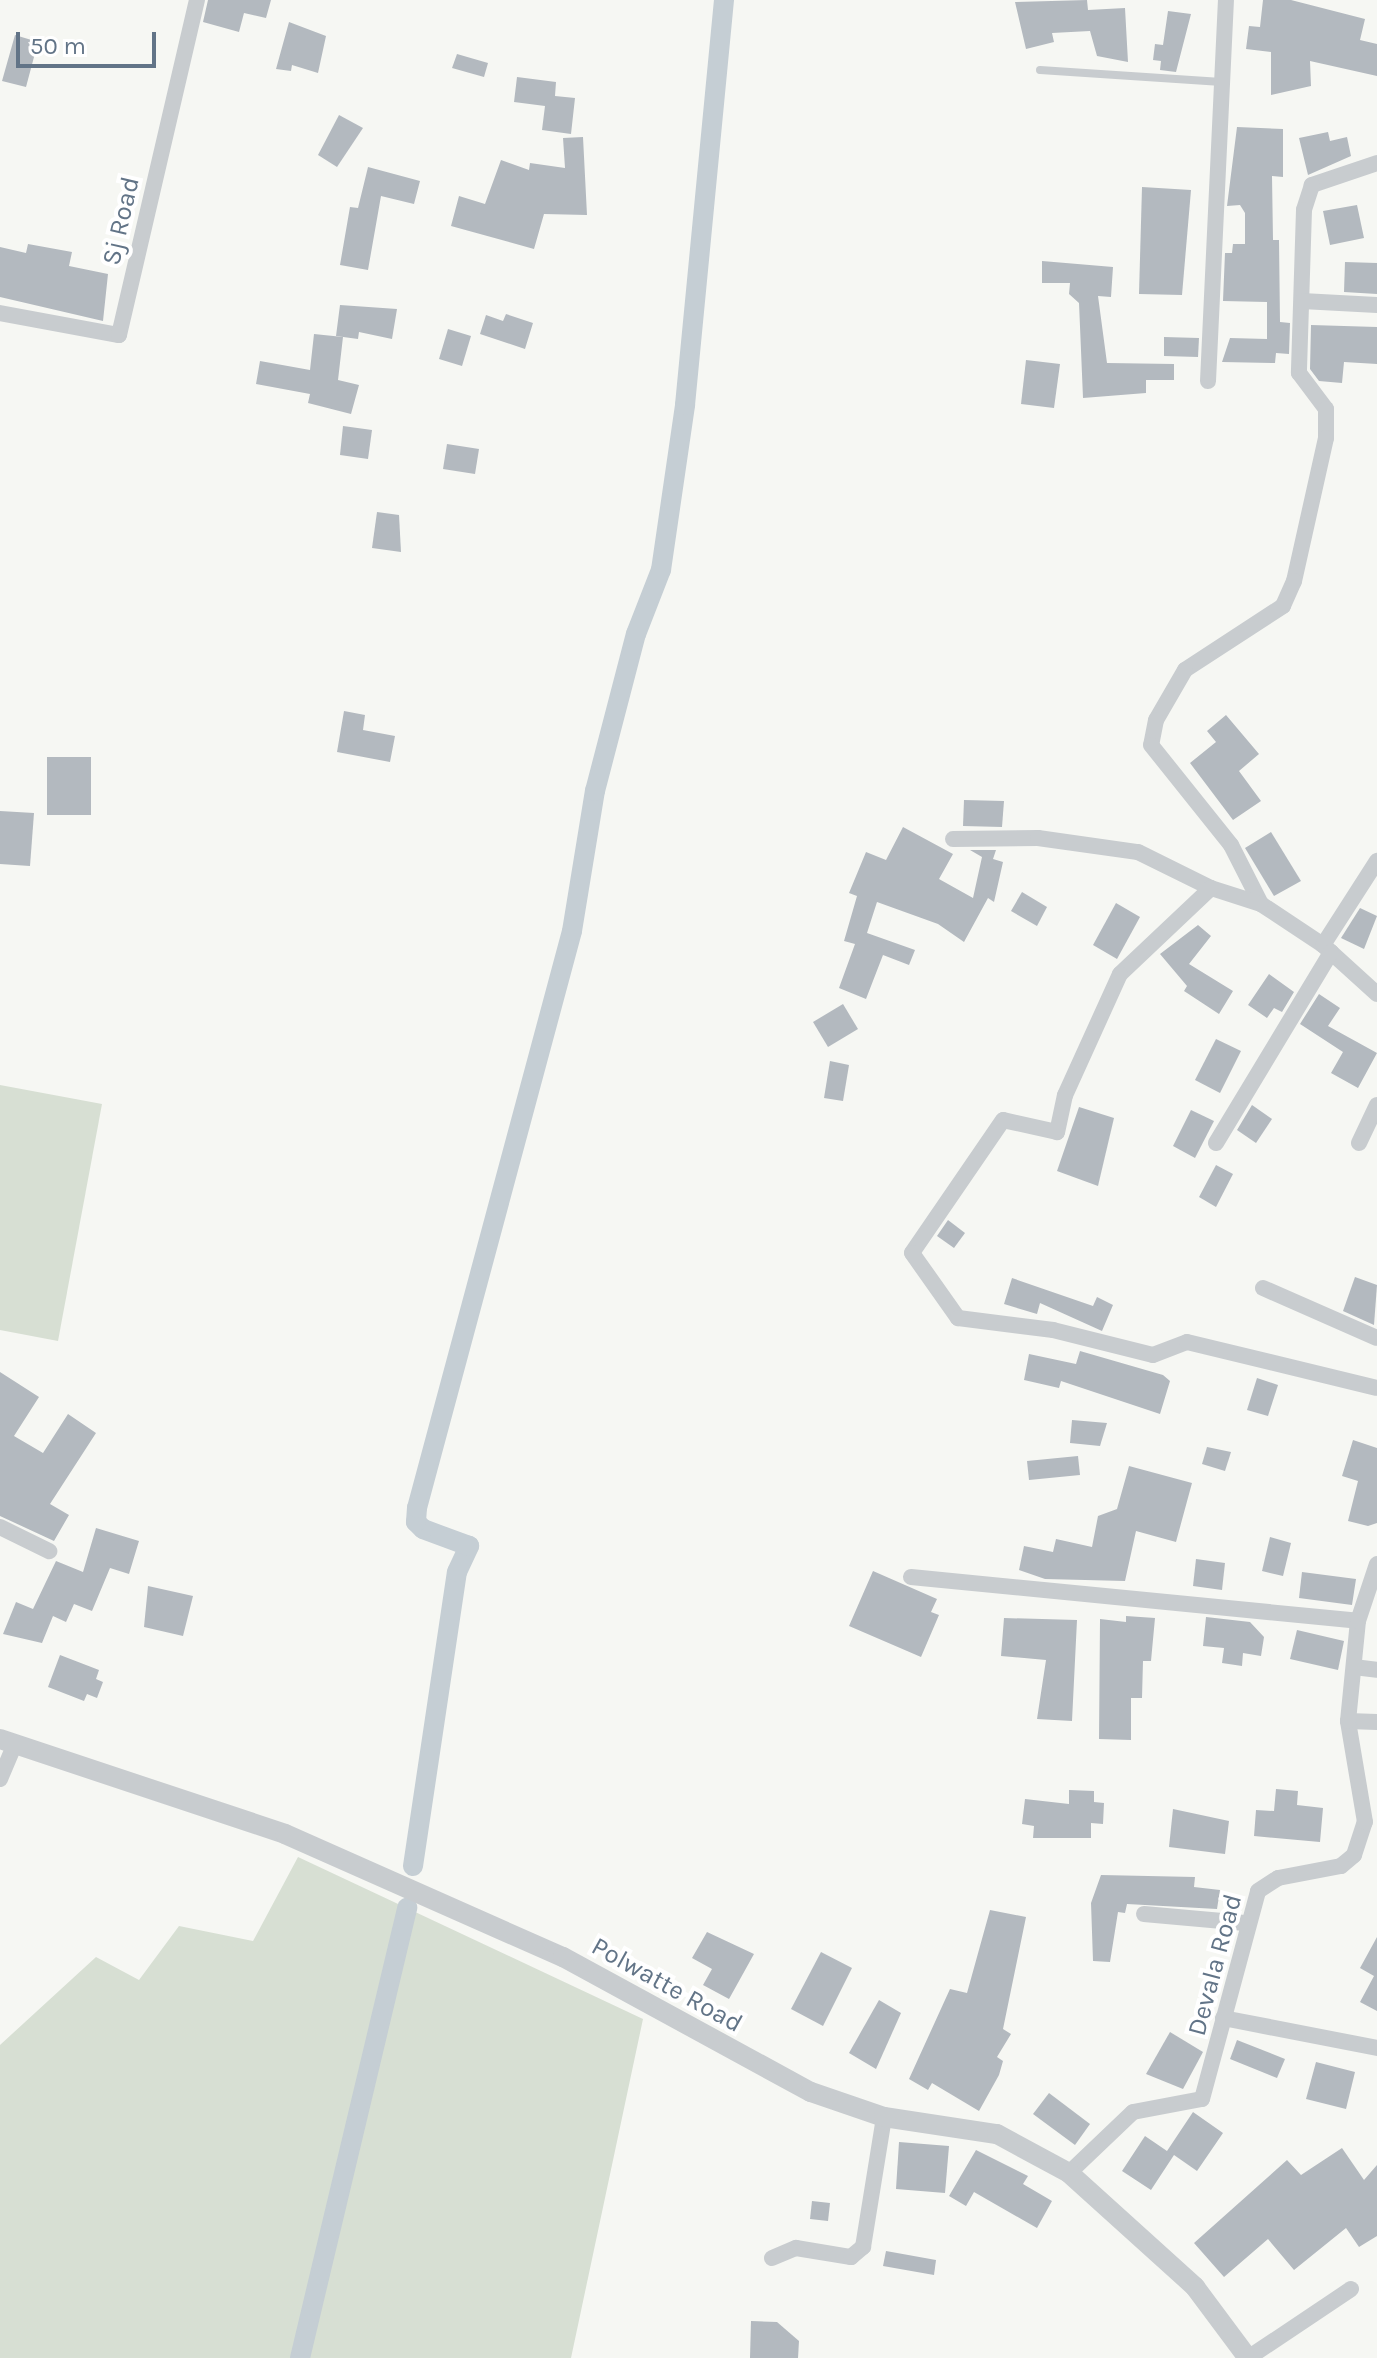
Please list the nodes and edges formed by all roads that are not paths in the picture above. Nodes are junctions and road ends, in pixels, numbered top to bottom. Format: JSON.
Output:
{"nodes":[{"id":1,"x":197,"y":0,"type":"edge"},
{"id":2,"x":1226,"y":0,"type":"edge"},
{"id":3,"x":1040,"y":70,"type":"dead end"},
{"id":4,"x":1222,"y":82,"type":"junction"},
{"id":5,"x":1377,"y":163,"type":"edge"},
{"id":6,"x":1302,"y":301,"type":"junction"},
{"id":7,"x":1377,"y":305,"type":"edge"},
{"id":8,"x":0,"y":313,"type":"edge"},
{"id":9,"x":1208,"y":381,"type":"dead end"},
{"id":10,"x":953,"y":839,"type":"dead end"},
{"id":11,"x":1377,"y":861,"type":"edge"},
{"id":12,"x":1211,"y":888,"type":"junction"},
{"id":13,"x":1261,"y":904,"type":"junction"},
{"id":14,"x":1327,"y":949,"type":"junction"},
{"id":15,"x":1377,"y":994,"type":"edge"},
{"id":16,"x":1377,"y":1105,"type":"edge"},
{"id":17,"x":1216,"y":1143,"type":"dead end"},
{"id":18,"x":1359,"y":1143,"type":"dead end"},
{"id":19,"x":1263,"y":1288,"type":"dead end"},
{"id":20,"x":1377,"y":1338,"type":"edge"},
{"id":21,"x":1377,"y":1388,"type":"edge"},
{"id":22,"x":0,"y":1527,"type":"edge"},
{"id":23,"x":49,"y":1551,"type":"dead end"},
{"id":24,"x":1377,"y":1564,"type":"edge"},
{"id":25,"x":911,"y":1577,"type":"dead end"},
{"id":26,"x":1358,"y":1621,"type":"junction"},
{"id":27,"x":1354,"y":1667,"type":"junction"},
{"id":28,"x":1377,"y":1670,"type":"edge"},
{"id":29,"x":1348,"y":1721,"type":"junction"},
{"id":30,"x":1377,"y":1722,"type":"edge"},
{"id":31,"x":8,"y":1741,"type":"edge"},
{"id":32,"x":0,"y":1779,"type":"edge"},
{"id":33,"x":1144,"y":1914,"type":"dead end"},
{"id":34,"x":1245,"y":1923,"type":"junction"},
{"id":35,"x":1223,"y":2018,"type":"junction"},
{"id":36,"x":1377,"y":2048,"type":"edge"},
{"id":37,"x":884,"y":2117,"type":"junction"},
{"id":38,"x":1069,"y":2173,"type":"junction"},
{"id":39,"x":772,"y":2258,"type":"dead end"},
{"id":40,"x":1351,"y":2289,"type":"dead end"},
{"id":41,"x":1248,"y":2358,"type":"edge"}],
"edges":[{"from":1,"to":8,"type":"street","name":"Sj Road"},
{"from":2,"to":4,"type":"street"},
{"from":3,"to":4,"type":"lane"},
{"from":4,"to":9,"type":"street"},
{"from":5,"to":6,"type":"street"},
{"from":6,"to":7,"type":"street"},
{"from":6,"to":13,"type":"street"},
{"from":10,"to":12,"type":"street"},
{"from":11,"to":14,"type":"street"},
{"from":12,"to":13,"type":"street"},
{"from":12,"to":21,"type":"street"},
{"from":13,"to":14,"type":"street"},
{"from":14,"to":15,"type":"street"},
{"from":14,"to":17,"type":"street"},
{"from":16,"to":18,"type":"street"},
{"from":19,"to":20,"type":"street"},
{"from":22,"to":23,"type":"street"},
{"from":24,"to":26,"type":"street","name":"Devala Road"},
{"from":25,"to":26,"type":"street"},
{"from":26,"to":27,"type":"street","name":"Devala Road"},
{"from":27,"to":28,"type":"street"},
{"from":27,"to":29,"type":"street","name":"Devala Road"},
{"from":29,"to":30,"type":"street"},
{"from":29,"to":34,"type":"street","name":"Devala Road"},
{"from":31,"to":32,"type":"street"},
{"from":31,"to":37,"type":"street","name":"Polwatte Road"},
{"from":33,"to":34,"type":"street"},
{"from":34,"to":35,"type":"street","name":"Devala Road"},
{"from":35,"to":36,"type":"street"},
{"from":35,"to":38,"type":"street","name":"Devala Road"},
{"from":37,"to":38,"type":"street","name":"Polwatte Road"},
{"from":37,"to":39,"type":"street"},
{"from":38,"to":41,"type":"street","name":"Polwatte Road"},
{"from":40,"to":41,"type":"street"}]}
